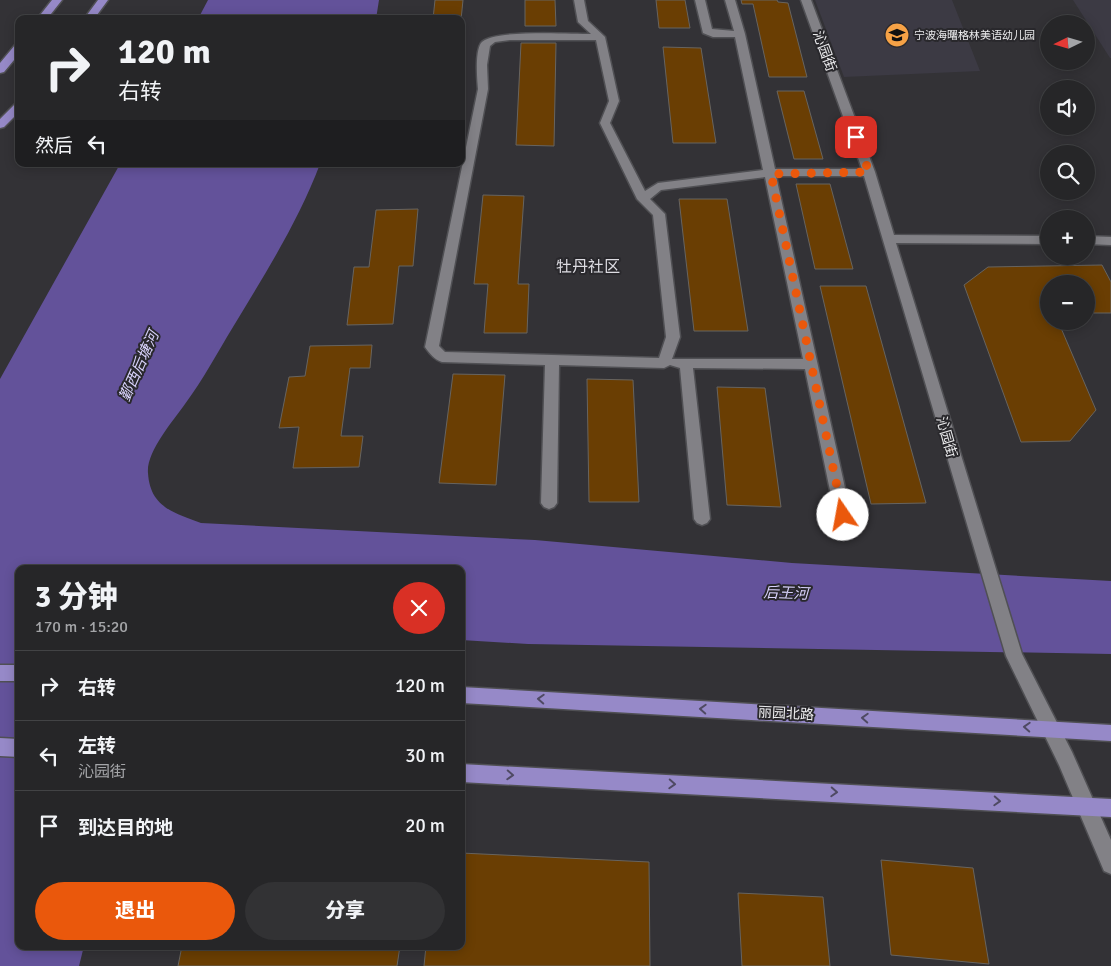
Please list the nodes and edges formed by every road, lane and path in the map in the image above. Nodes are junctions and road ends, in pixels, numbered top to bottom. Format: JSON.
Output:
{"nodes":[{"id":1,"x":57,"y":0,"type":"edge"},
{"id":2,"x":103,"y":0,"type":"edge"},
{"id":3,"x":579,"y":0,"type":"edge"},
{"id":4,"x":700,"y":0,"type":"edge"},
{"id":5,"x":730,"y":0,"type":"edge"},
{"id":6,"x":806,"y":0,"type":"edge"},
{"id":7,"x":45,"y":15,"type":"edge"},
{"id":8,"x":93,"y":15,"type":"edge"},
{"id":9,"x":740,"y":34,"type":"junction"},
{"id":10,"x":600,"y":37,"type":"junction"},
{"id":11,"x":15,"y":52,"type":"edge"},
{"id":12,"x":0,"y":70,"type":"edge"},
{"id":13,"x":15,"y":110,"type":"edge"},
{"id":14,"x":0,"y":125,"type":"edge"},
{"id":15,"x":869,"y":172,"type":"junction"},
{"id":16,"x":771,"y":174,"type":"junction"},
{"id":17,"x":643,"y":199,"type":"junction"},
{"id":18,"x":889,"y":239,"type":"junction"},
{"id":19,"x":1040,"y":240,"type":"edge"},
{"id":20,"x":1095,"y":240,"type":"edge"},
{"id":21,"x":1111,"y":240,"type":"edge"},
{"id":22,"x":552,"y":361,"type":"junction"},
{"id":23,"x":664,"y":363,"type":"junction"},
{"id":24,"x":686,"y":363,"type":"junction"},
{"id":25,"x":811,"y":364,"type":"junction"},
{"id":26,"x":550,"y":502,"type":"dead end"},
{"id":27,"x":843,"y":515,"type":"dead end"},
{"id":28,"x":702,"y":518,"type":"dead end"},
{"id":29,"x":0,"y":672,"type":"edge"},
{"id":30,"x":15,"y":673,"type":"edge"},
{"id":31,"x":465,"y":695,"type":"edge"},
{"id":32,"x":1052,"y":729,"type":"junction"},
{"id":33,"x":1111,"y":733,"type":"edge"},
{"id":34,"x":0,"y":747,"type":"edge"},
{"id":35,"x":15,"y":748,"type":"edge"},
{"id":36,"x":465,"y":773,"type":"edge"},
{"id":37,"x":1088,"y":805,"type":"junction"},
{"id":38,"x":1111,"y":808,"type":"edge"},
{"id":39,"x":1111,"y":864,"type":"edge"}],
"edges":[{"from":1,"to":7,"type":"main road"},
{"from":2,"to":8,"type":"main road"},
{"from":3,"to":10,"type":"street"},
{"from":4,"to":9,"type":"street"},
{"from":5,"to":9,"type":"street"},
{"from":6,"to":15,"type":"street","name":"沁园街"},
{"from":9,"to":16,"type":"street"},
{"from":10,"to":17,"type":"street"},
{"from":10,"to":22,"type":"street"},
{"from":11,"to":12,"type":"main road"},
{"from":13,"to":14,"type":"main road"},
{"from":15,"to":16,"type":"street"},
{"from":15,"to":18,"type":"street","name":"沁园街"},
{"from":16,"to":17,"type":"street"},
{"from":16,"to":25,"type":"street"},
{"from":17,"to":23,"type":"street"},
{"from":18,"to":19,"type":"street"},
{"from":18,"to":32,"type":"street","name":"沁园街"},
{"from":20,"to":21,"type":"street"},
{"from":22,"to":23,"type":"street"},
{"from":22,"to":26,"type":"street"},
{"from":23,"to":24,"type":"street"},
{"from":24,"to":25,"type":"street"},
{"from":24,"to":28,"type":"street"},
{"from":25,"to":27,"type":"street"},
{"from":29,"to":30,"type":"main road"},
{"from":32,"to":31,"type":"main road","name":"丽园北路","one_way":true},
{"from":32,"to":33,"type":"main road","name":"丽园北路"},
{"from":32,"to":37,"type":"street","name":"沁园街"},
{"from":34,"to":35,"type":"main road"},
{"from":36,"to":37,"type":"main road","one_way":true},
{"from":37,"to":38,"type":"main road"},
{"from":37,"to":39,"type":"street","name":"沁园街"}]}
